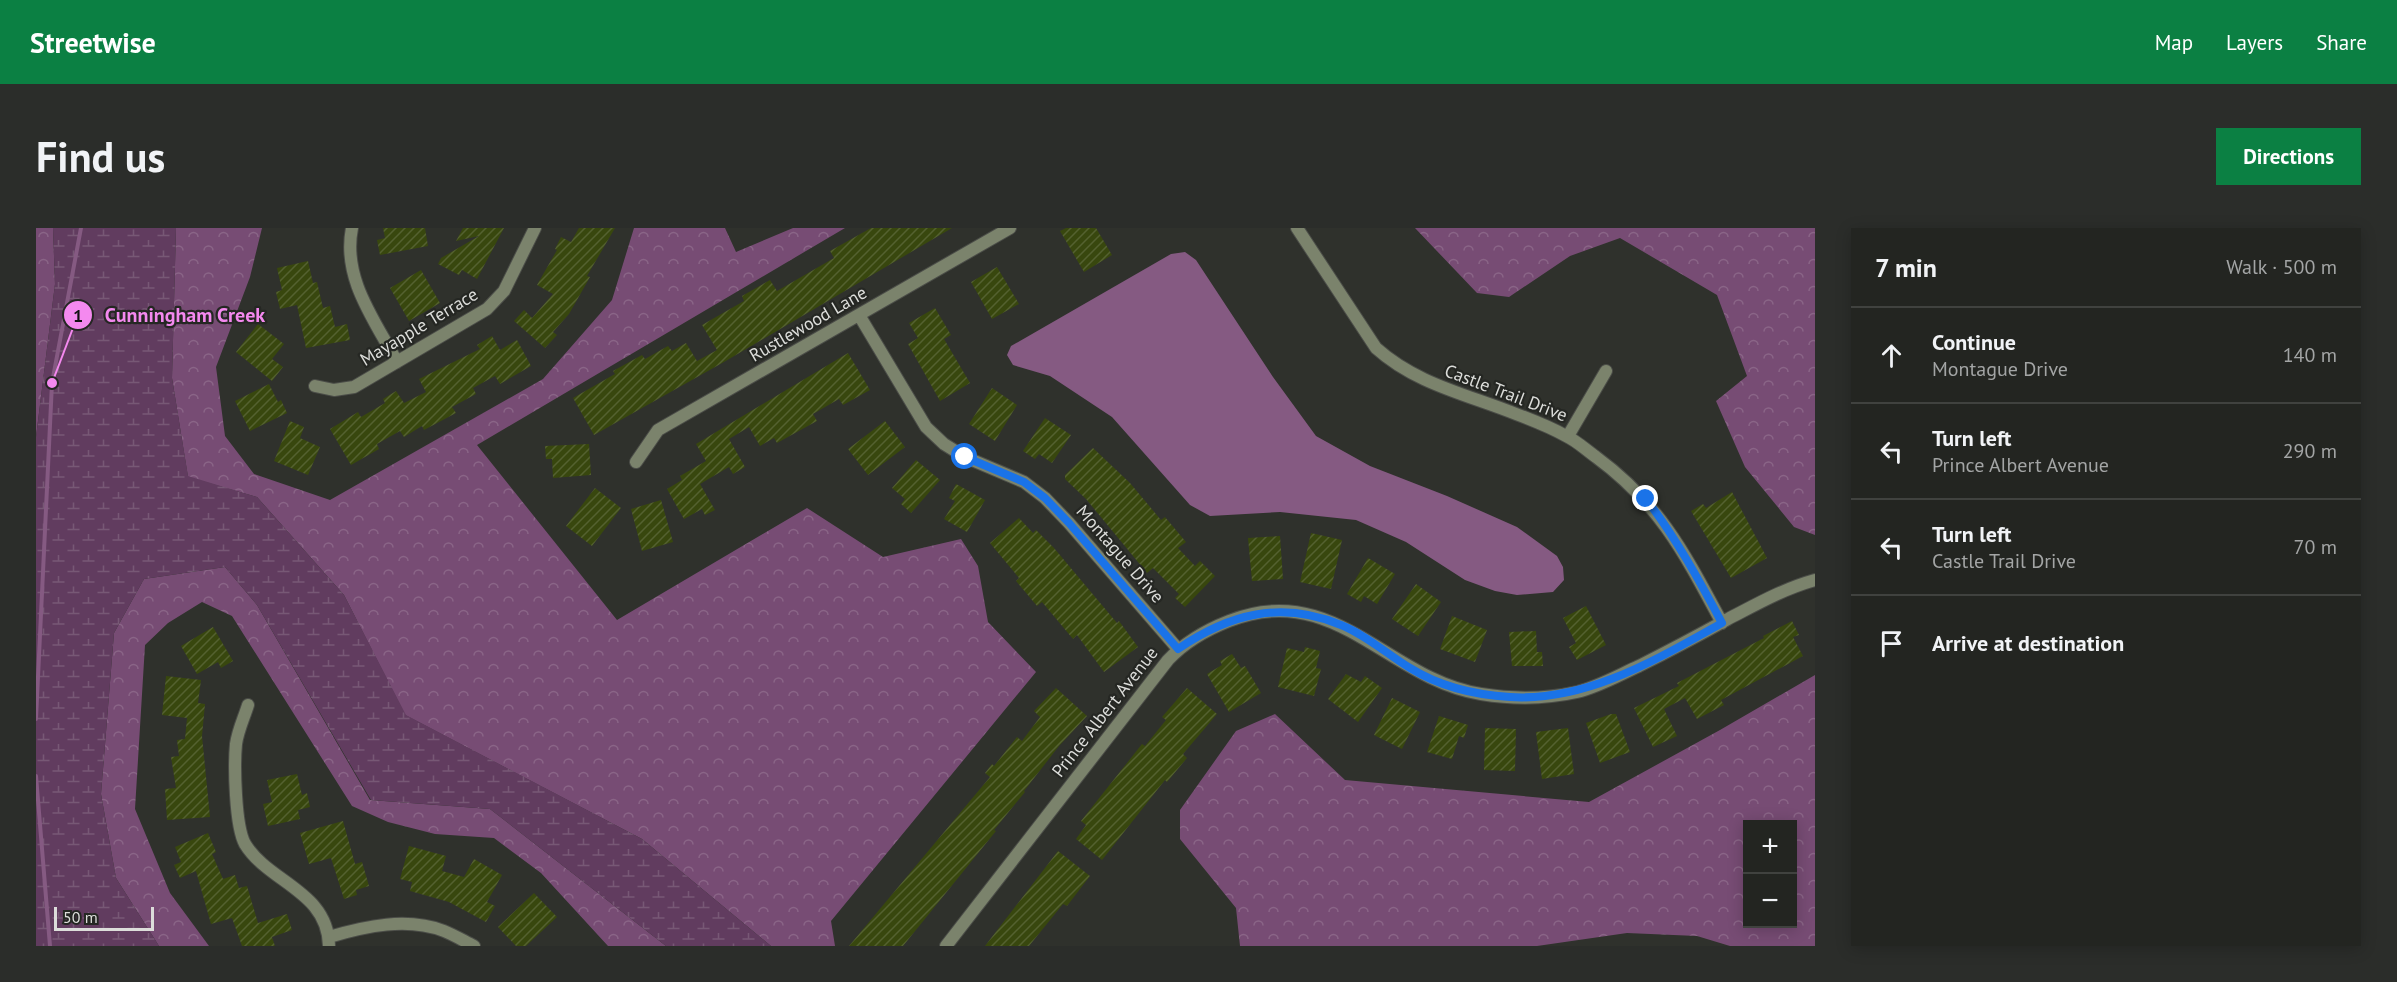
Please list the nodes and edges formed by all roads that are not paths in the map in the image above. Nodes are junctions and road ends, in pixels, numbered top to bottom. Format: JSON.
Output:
{"nodes":[{"id":1,"x":352,"y":228,"type":"edge"},
{"id":2,"x":535,"y":228,"type":"edge"},
{"id":3,"x":1010,"y":228,"type":"edge"},
{"id":4,"x":1297,"y":228,"type":"edge"},
{"id":5,"x":859,"y":315,"type":"junction"},
{"id":6,"x":397,"y":362,"type":"junction"},
{"id":7,"x":1606,"y":371,"type":"dead end"},
{"id":8,"x":315,"y":386,"type":"dead end"},
{"id":9,"x":1568,"y":436,"type":"junction"},
{"id":10,"x":636,"y":462,"type":"dead end"},
{"id":11,"x":1815,"y":580,"type":"edge"},
{"id":12,"x":1722,"y":623,"type":"junction"},
{"id":13,"x":1178,"y":649,"type":"junction"},
{"id":14,"x":248,"y":705,"type":"dead end"},
{"id":15,"x":329,"y":942,"type":"edge"},
{"id":16,"x":474,"y":946,"type":"edge"},
{"id":17,"x":946,"y":946,"type":"edge"}],
"edges":[{"from":1,"to":6,"type":"street"},
{"from":2,"to":6,"type":"street","name":"Mayapple Terrace"},
{"from":3,"to":5,"type":"street","name":"Rustlewood Lane"},
{"from":4,"to":9,"type":"street","name":"Castle Trail Drive"},
{"from":5,"to":10,"type":"street","name":"Rustlewood Lane"},
{"from":5,"to":13,"type":"street","name":"Montague Drive"},
{"from":6,"to":8,"type":"street","name":"Mayapple Terrace"},
{"from":7,"to":9,"type":"street"},
{"from":9,"to":12,"type":"street","name":"Castle Trail Drive"},
{"from":11,"to":12,"type":"street","name":"Prince Albert Avenue"},
{"from":12,"to":13,"type":"street","name":"Prince Albert Avenue"},
{"from":13,"to":17,"type":"street","name":"Prince Albert Avenue"},
{"from":14,"to":15,"type":"street"},
{"from":15,"to":16,"type":"street"}]}
